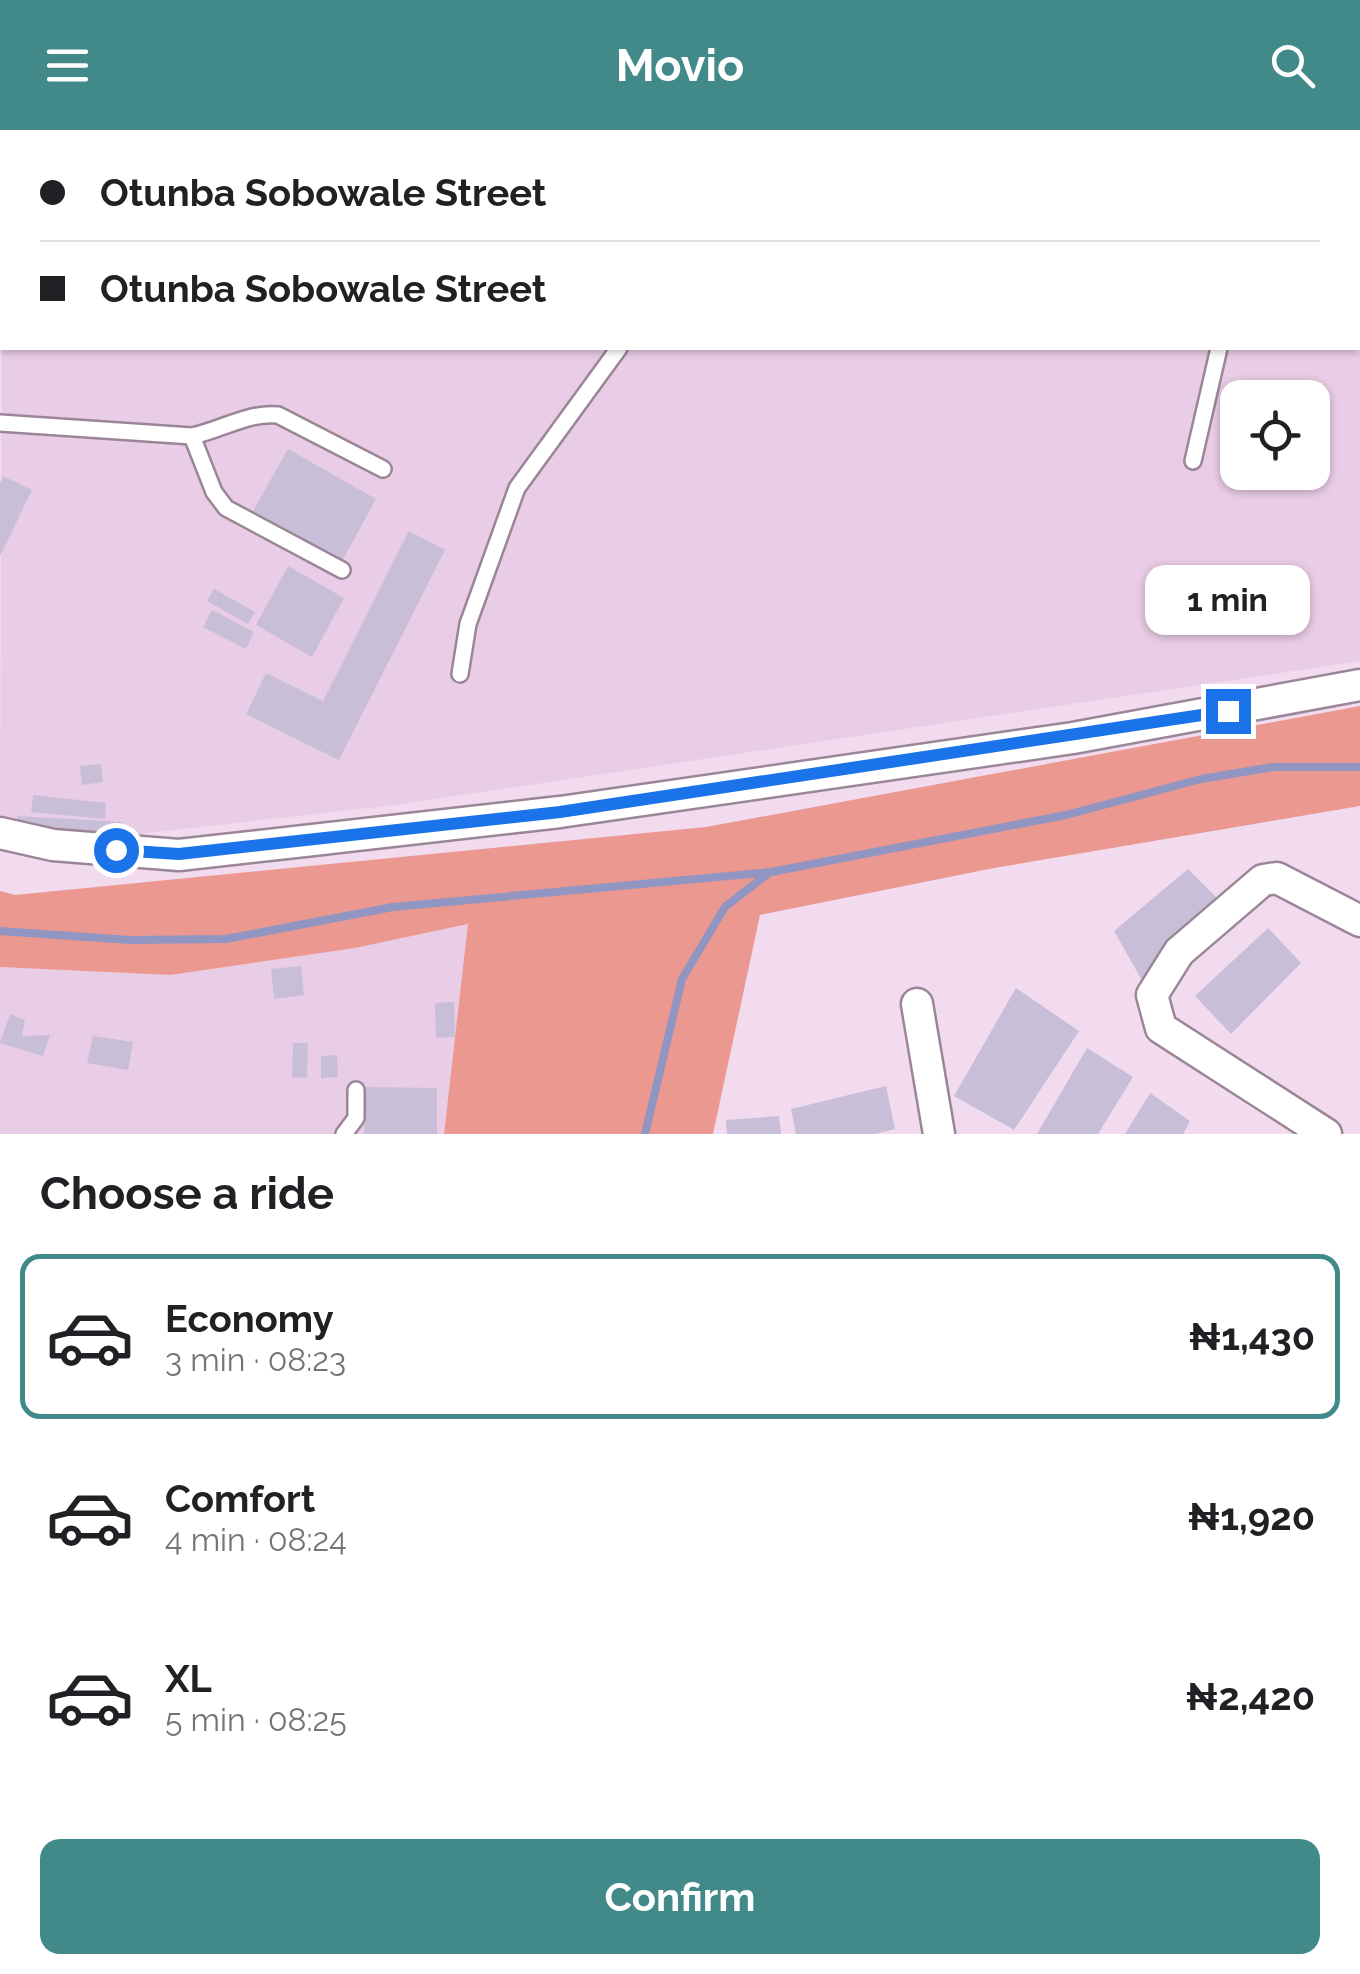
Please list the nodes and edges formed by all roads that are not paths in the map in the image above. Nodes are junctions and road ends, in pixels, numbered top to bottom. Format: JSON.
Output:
{"nodes":[{"id":1,"x":618,"y":350,"type":"edge"},
{"id":2,"x":1219,"y":350,"type":"edge"},
{"id":3,"x":0,"y":423,"type":"edge"},
{"id":4,"x":192,"y":436,"type":"junction"},
{"id":5,"x":1193,"y":461,"type":"dead end"},
{"id":6,"x":383,"y":469,"type":"dead end"},
{"id":7,"x":342,"y":570,"type":"dead end"},
{"id":8,"x":460,"y":674,"type":"dead end"},
{"id":9,"x":1360,"y":685,"type":"edge"},
{"id":10,"x":0,"y":833,"type":"edge"},
{"id":11,"x":1360,"y":920,"type":"edge"},
{"id":12,"x":917,"y":1004,"type":"dead end"},
{"id":13,"x":356,"y":1090,"type":"dead end"},
{"id":14,"x":344,"y":1134,"type":"edge"},
{"id":15,"x":940,"y":1134,"type":"edge"},
{"id":16,"x":1326,"y":1134,"type":"edge"}],
"edges":[{"from":1,"to":8,"type":"lane"},
{"from":2,"to":5,"type":"lane"},
{"from":3,"to":4,"type":"lane"},
{"from":4,"to":6,"type":"lane"},
{"from":4,"to":7,"type":"lane"},
{"from":9,"to":10,"type":"street"},
{"from":11,"to":16,"type":"street"},
{"from":12,"to":15,"type":"street"},
{"from":13,"to":14,"type":"lane"}]}
